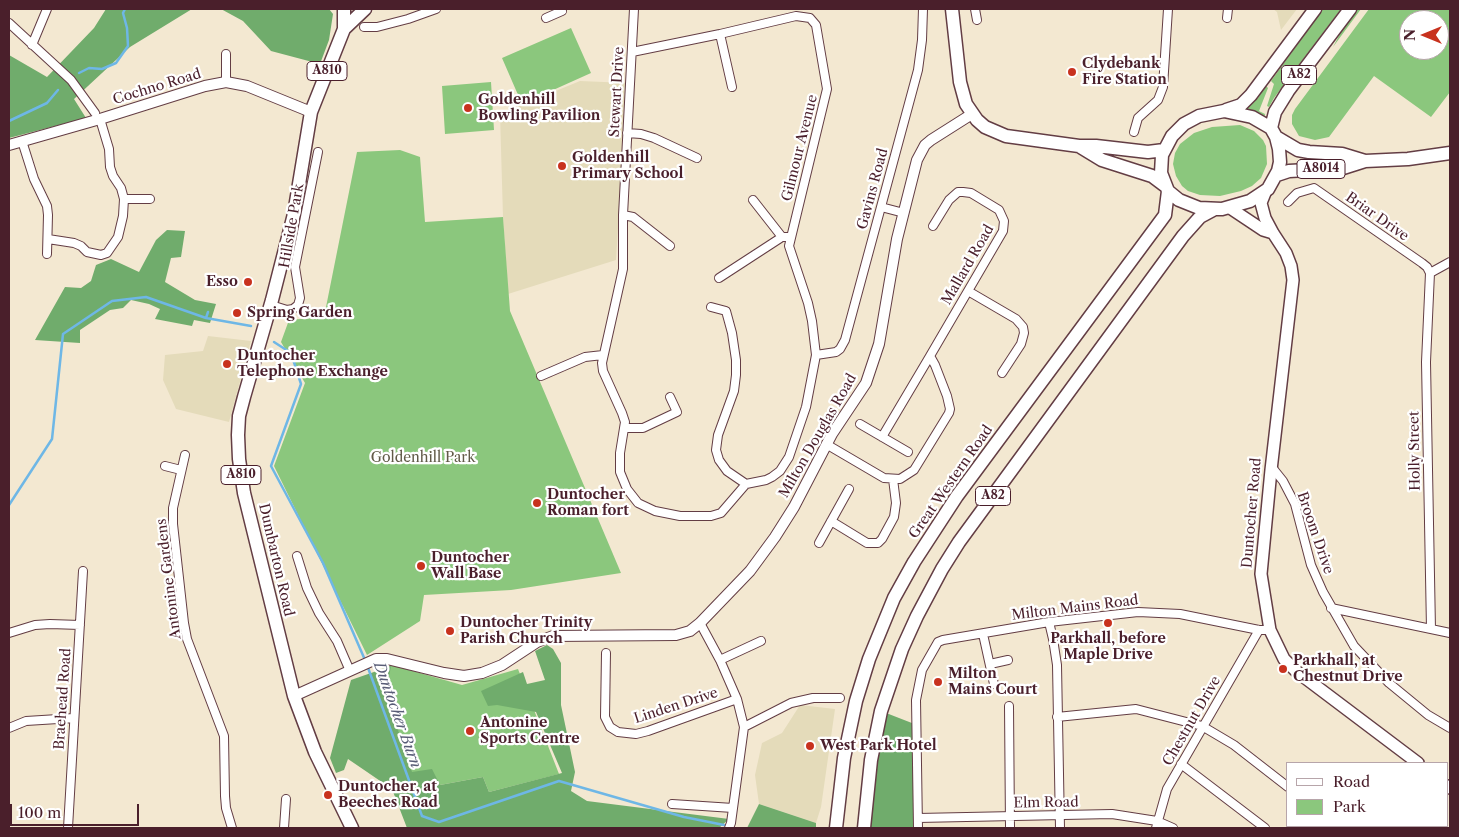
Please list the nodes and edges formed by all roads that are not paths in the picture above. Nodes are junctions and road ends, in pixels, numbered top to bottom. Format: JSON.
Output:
{"nodes":[{"id":1,"x":47,"y":9,"type":"edge"},
{"id":2,"x":344,"y":9,"type":"edge"},
{"id":3,"x":365,"y":9,"type":"edge"},
{"id":4,"x":435,"y":9,"type":"edge"},
{"id":5,"x":634,"y":9,"type":"edge"},
{"id":6,"x":922,"y":9,"type":"edge"},
{"id":7,"x":952,"y":9,"type":"edge"},
{"id":8,"x":975,"y":9,"type":"edge"},
{"id":9,"x":1168,"y":9,"type":"edge"},
{"id":10,"x":1228,"y":9,"type":"edge"},
{"id":11,"x":1315,"y":9,"type":"edge"},
{"id":12,"x":1350,"y":9,"type":"edge"},
{"id":13,"x":563,"y":10,"type":"edge"},
{"id":14,"x":546,"y":18,"type":"dead end"},
{"id":15,"x":1228,"y":18,"type":"dead end"},
{"id":16,"x":977,"y":20,"type":"dead end"},
{"id":17,"x":9,"y":23,"type":"edge"},
{"id":18,"x":364,"y":27,"type":"dead end"},
{"id":19,"x":344,"y":29,"type":"junction"},
{"id":20,"x":720,"y":34,"type":"junction"},
{"id":21,"x":32,"y":45,"type":"junction"},
{"id":22,"x":632,"y":52,"type":"junction"},
{"id":23,"x":226,"y":54,"type":"dead end"},
{"id":24,"x":226,"y":82,"type":"junction"},
{"id":25,"x":732,"y":87,"type":"dead end"},
{"id":26,"x":1224,"y":111,"type":"junction"},
{"id":27,"x":311,"y":112,"type":"junction"},
{"id":28,"x":972,"y":114,"type":"junction"},
{"id":29,"x":98,"y":116,"type":"junction"},
{"id":30,"x":1134,"y":132,"type":"dead end"},
{"id":31,"x":1273,"y":132,"type":"junction"},
{"id":32,"x":627,"y":133,"type":"junction"},
{"id":33,"x":22,"y":141,"type":"junction"},
{"id":34,"x":9,"y":145,"type":"edge"},
{"id":35,"x":1080,"y":146,"type":"junction"},
{"id":36,"x":1164,"y":150,"type":"junction"},
{"id":37,"x":318,"y":152,"type":"dead end"},
{"id":38,"x":1450,"y":153,"type":"edge"},
{"id":39,"x":697,"y":158,"type":"dead end"},
{"id":40,"x":1365,"y":161,"type":"junction"},
{"id":41,"x":1277,"y":175,"type":"junction"},
{"id":42,"x":1166,"y":188,"type":"junction"},
{"id":43,"x":1265,"y":192,"type":"junction"},
{"id":44,"x":124,"y":199,"type":"junction"},
{"id":45,"x":150,"y":199,"type":"dead end"},
{"id":46,"x":753,"y":200,"type":"dead end"},
{"id":47,"x":1288,"y":202,"type":"dead end"},
{"id":48,"x":881,"y":206,"type":"junction"},
{"id":49,"x":1230,"y":208,"type":"junction"},
{"id":50,"x":1214,"y":210,"type":"junction"},
{"id":51,"x":904,"y":213,"type":"junction"},
{"id":52,"x":624,"y":215,"type":"junction"},
{"id":53,"x":934,"y":226,"type":"dead end"},
{"id":54,"x":792,"y":233,"type":"junction"},
{"id":55,"x":1272,"y":233,"type":"junction"},
{"id":56,"x":782,"y":236,"type":"junction"},
{"id":57,"x":48,"y":239,"type":"junction"},
{"id":58,"x":670,"y":246,"type":"dead end"},
{"id":59,"x":47,"y":254,"type":"dead end"},
{"id":60,"x":1450,"y":262,"type":"edge"},
{"id":61,"x":1430,"y":272,"type":"junction"},
{"id":62,"x":719,"y":278,"type":"dead end"},
{"id":63,"x":968,"y":291,"type":"junction"},
{"id":64,"x":271,"y":305,"type":"junction"},
{"id":65,"x":711,"y":306,"type":"dead end"},
{"id":66,"x":603,"y":355,"type":"junction"},
{"id":67,"x":816,"y":355,"type":"junction"},
{"id":68,"x":930,"y":356,"type":"junction"},
{"id":69,"x":1002,"y":373,"type":"dead end"},
{"id":70,"x":541,"y":376,"type":"dead end"},
{"id":71,"x":670,"y":396,"type":"dead end"},
{"id":72,"x":860,"y":424,"type":"dead end"},
{"id":73,"x":625,"y":428,"type":"junction"},
{"id":74,"x":882,"y":437,"type":"junction"},
{"id":75,"x":826,"y":444,"type":"junction"},
{"id":76,"x":908,"y":452,"type":"dead end"},
{"id":77,"x":185,"y":455,"type":"dead end"},
{"id":78,"x":165,"y":466,"type":"dead end"},
{"id":79,"x":1271,"y":466,"type":"junction"},
{"id":80,"x":181,"y":470,"type":"junction"},
{"id":81,"x":893,"y":479,"type":"junction"},
{"id":82,"x":746,"y":484,"type":"junction"},
{"id":83,"x":850,"y":488,"type":"dead end"},
{"id":84,"x":831,"y":521,"type":"junction"},
{"id":85,"x":819,"y":542,"type":"dead end"},
{"id":86,"x":297,"y":556,"type":"dead end"},
{"id":87,"x":83,"y":571,"type":"dead end"},
{"id":88,"x":1331,"y":608,"type":"junction"},
{"id":89,"x":1049,"y":622,"type":"junction"},
{"id":90,"x":700,"y":623,"type":"junction"},
{"id":91,"x":80,"y":625,"type":"junction"},
{"id":92,"x":1265,"y":630,"type":"junction"},
{"id":93,"x":1431,"y":630,"type":"junction"},
{"id":94,"x":9,"y":633,"type":"edge"},
{"id":95,"x":1450,"y":633,"type":"edge"},
{"id":96,"x":983,"y":634,"type":"junction"},
{"id":97,"x":761,"y":641,"type":"dead end"},
{"id":98,"x":606,"y":653,"type":"dead end"},
{"id":99,"x":720,"y":660,"type":"junction"},
{"id":100,"x":1008,"y":660,"type":"dead end"},
{"id":101,"x":990,"y":664,"type":"junction"},
{"id":102,"x":353,"y":670,"type":"junction"},
{"id":103,"x":994,"y":684,"type":"dead end"},
{"id":104,"x":294,"y":696,"type":"junction"},
{"id":105,"x":840,"y":698,"type":"dead end"},
{"id":106,"x":737,"y":699,"type":"junction"},
{"id":107,"x":1009,"y":706,"type":"dead end"},
{"id":108,"x":1057,"y":717,"type":"junction"},
{"id":109,"x":74,"y":718,"type":"junction"},
{"id":110,"x":1202,"y":726,"type":"junction"},
{"id":111,"x":744,"y":727,"type":"junction"},
{"id":112,"x":9,"y":728,"type":"edge"},
{"id":113,"x":1450,"y":728,"type":"edge"},
{"id":114,"x":1417,"y":762,"type":"edge"},
{"id":115,"x":1181,"y":764,"type":"junction"},
{"id":116,"x":1286,"y":785,"type":"edge"},
{"id":117,"x":286,"y":799,"type":"dead end"},
{"id":118,"x":672,"y":804,"type":"dead end"},
{"id":119,"x":733,"y":808,"type":"junction"},
{"id":120,"x":1059,"y":814,"type":"junction"},
{"id":121,"x":1010,"y":816,"type":"junction"},
{"id":122,"x":918,"y":818,"type":"junction"},
{"id":123,"x":1156,"y":825,"type":"edge"},
{"id":124,"x":68,"y":828,"type":"edge"},
{"id":125,"x":232,"y":828,"type":"edge"},
{"id":126,"x":284,"y":828,"type":"edge"},
{"id":127,"x":352,"y":828,"type":"edge"},
{"id":128,"x":728,"y":828,"type":"edge"},
{"id":129,"x":836,"y":828,"type":"edge"},
{"id":130,"x":864,"y":828,"type":"edge"},
{"id":131,"x":918,"y":828,"type":"edge"},
{"id":132,"x":1010,"y":828,"type":"edge"},
{"id":133,"x":1060,"y":828,"type":"edge"},
{"id":134,"x":1173,"y":828,"type":"edge"},
{"id":135,"x":1265,"y":828,"type":"edge"}],
"edges":[{"from":1,"to":21,"type":"street"},
{"from":2,"to":19,"type":"main road","number":"A810"},
{"from":3,"to":19,"type":"main road","number":"A810"},
{"from":4,"to":18,"type":"street"},
{"from":5,"to":22,"type":"street","name":"Stewart Drive"},
{"from":6,"to":48,"type":"street","name":"Gavins Road"},
{"from":7,"to":28,"type":"main road"},
{"from":8,"to":16,"type":"street"},
{"from":9,"to":30,"type":"street"},
{"from":10,"to":15,"type":"street"},
{"from":11,"to":26,"type":"main road","number":"A82"},
{"from":12,"to":31,"type":"main road","number":"A82"},
{"from":13,"to":14,"type":"street"},
{"from":17,"to":21,"type":"street"},
{"from":19,"to":27,"type":"main road","name":"Dumbarton Road","number":"A810"},
{"from":20,"to":22,"type":"street","name":"Gilmour Avenue"},
{"from":20,"to":25,"type":"street"},
{"from":20,"to":54,"type":"street","name":"Gilmour Avenue"},
{"from":21,"to":29,"type":"street"},
{"from":22,"to":32,"type":"street","name":"Stewart Drive"},
{"from":23,"to":24,"type":"street"},
{"from":24,"to":27,"type":"street","name":"Cochno Road"},
{"from":24,"to":29,"type":"street","name":"Cochno Road"},
{"from":26,"to":31,"type":"main road","number":"A82"},
{"from":26,"to":36,"type":"main road","number":"A82"},
{"from":27,"to":64,"type":"main road","name":"Dumbarton Road","number":"A810"},
{"from":28,"to":35,"type":"main road"},
{"from":28,"to":51,"type":"street","name":"Milton Douglas Road"},
{"from":29,"to":33,"type":"street","name":"Cochno Road"},
{"from":29,"to":44,"type":"street"},
{"from":31,"to":40,"type":"main road","number":"A8014"},
{"from":31,"to":41,"type":"main road","number":"A82"},
{"from":32,"to":39,"type":"street"},
{"from":32,"to":52,"type":"street","name":"Stewart Drive"},
{"from":33,"to":34,"type":"street","name":"Cochno Road"},
{"from":33,"to":57,"type":"street"},
{"from":35,"to":36,"type":"main road"},
{"from":35,"to":42,"type":"main road"},
{"from":36,"to":42,"type":"main road","number":"A82"},
{"from":37,"to":64,"type":"street","name":"Hillside Park"},
{"from":38,"to":40,"type":"main road","number":"A8014"},
{"from":40,"to":41,"type":"main road","number":"A8014"},
{"from":41,"to":43,"type":"main road","number":"A82"},
{"from":42,"to":50,"type":"main road","number":"A82"},
{"from":42,"to":129,"type":"main road","name":"Great Western Road","number":"A82"},
{"from":43,"to":49,"type":"main road","number":"A82"},
{"from":43,"to":55,"type":"main road","name":"Duntocher Road"},
{"from":44,"to":45,"type":"street"},
{"from":44,"to":57,"type":"street"},
{"from":46,"to":56,"type":"street"},
{"from":47,"to":61,"type":"street","name":"Briar Drive"},
{"from":48,"to":51,"type":"street"},
{"from":48,"to":67,"type":"street","name":"Gavins Road"},
{"from":49,"to":50,"type":"main road","number":"A82"},
{"from":49,"to":55,"type":"main road","name":"Duntocher Road"},
{"from":50,"to":130,"type":"main road","number":"A82"},
{"from":51,"to":75,"type":"street","name":"Milton Douglas Road"},
{"from":52,"to":58,"type":"street"},
{"from":52,"to":66,"type":"street","name":"Stewart Drive"},
{"from":53,"to":63,"type":"street","name":"Mallard Road"},
{"from":54,"to":56,"type":"street"},
{"from":54,"to":67,"type":"street"},
{"from":55,"to":79,"type":"main road","name":"Duntocher Road"},
{"from":56,"to":62,"type":"street"},
{"from":57,"to":59,"type":"street"},
{"from":60,"to":61,"type":"street"},
{"from":61,"to":93,"type":"street","name":"Holly Street"},
{"from":63,"to":68,"type":"street","name":"Mallard Road"},
{"from":63,"to":69,"type":"street"},
{"from":64,"to":104,"type":"main road","name":"Dumbarton Road","number":"A810"},
{"from":65,"to":82,"type":"street"},
{"from":66,"to":70,"type":"street"},
{"from":66,"to":73,"type":"street","name":"Stewart Drive"},
{"from":67,"to":82,"type":"street"},
{"from":68,"to":74,"type":"street","name":"Mallard Road"},
{"from":68,"to":81,"type":"street"},
{"from":71,"to":73,"type":"street"},
{"from":72,"to":74,"type":"street"},
{"from":73,"to":82,"type":"street","name":"Stewart Drive"},
{"from":74,"to":76,"type":"street"},
{"from":75,"to":81,"type":"street"},
{"from":75,"to":90,"type":"street","name":"Milton Douglas Road"},
{"from":77,"to":80,"type":"street","name":"Antonine Gardens"},
{"from":78,"to":80,"type":"street"},
{"from":79,"to":88,"type":"street","name":"Broom Drive"},
{"from":79,"to":92,"type":"main road","name":"Duntocher Road"},
{"from":80,"to":125,"type":"street","name":"Antonine Gardens"},
{"from":81,"to":84,"type":"street"},
{"from":83,"to":84,"type":"street"},
{"from":84,"to":85,"type":"street"},
{"from":86,"to":102,"type":"street"},
{"from":87,"to":91,"type":"street","name":"Braehead Road"},
{"from":88,"to":93,"type":"street"},
{"from":88,"to":113,"type":"street","name":"Broom Drive"},
{"from":89,"to":92,"type":"street","name":"Milton Mains Road"},
{"from":89,"to":96,"type":"street","name":"Milton Mains Road"},
{"from":89,"to":108,"type":"street"},
{"from":90,"to":99,"type":"street"},
{"from":90,"to":102,"type":"street","name":"Milton Douglas Road"},
{"from":91,"to":94,"type":"street"},
{"from":91,"to":109,"type":"street","name":"Braehead Road"},
{"from":92,"to":110,"type":"street","name":"Chestnut Drive"},
{"from":92,"to":114,"type":"main road","name":"Duntocher Road"},
{"from":93,"to":95,"type":"street"},
{"from":96,"to":101,"type":"street"},
{"from":96,"to":122,"type":"street","name":"Milton Mains Road"},
{"from":97,"to":99,"type":"street"},
{"from":98,"to":106,"type":"street","name":"Linden Drive"},
{"from":99,"to":106,"type":"street"},
{"from":100,"to":101,"type":"street"},
{"from":101,"to":103,"type":"street"},
{"from":102,"to":104,"type":"street"},
{"from":104,"to":127,"type":"main road","name":"Dumbarton Road","number":"A810"},
{"from":105,"to":111,"type":"street"},
{"from":106,"to":111,"type":"street"},
{"from":107,"to":121,"type":"street"},
{"from":108,"to":110,"type":"street"},
{"from":108,"to":120,"type":"street"},
{"from":109,"to":112,"type":"street"},
{"from":109,"to":124,"type":"street","name":"Braehead Road"},
{"from":110,"to":115,"type":"street","name":"Chestnut Drive"},
{"from":110,"to":116,"type":"street"},
{"from":111,"to":119,"type":"street"},
{"from":115,"to":123,"type":"street","name":"Chestnut Drive"},
{"from":115,"to":135,"type":"street"},
{"from":117,"to":126,"type":"street"},
{"from":118,"to":119,"type":"street"},
{"from":119,"to":128,"type":"street"},
{"from":120,"to":121,"type":"street","name":"Elm Road"},
{"from":120,"to":123,"type":"street","name":"Elm Road"},
{"from":120,"to":133,"type":"street"},
{"from":121,"to":122,"type":"street","name":"Elm Road"},
{"from":121,"to":132,"type":"street"},
{"from":122,"to":131,"type":"street"},
{"from":123,"to":134,"type":"street","name":"Elm Road"}]}
